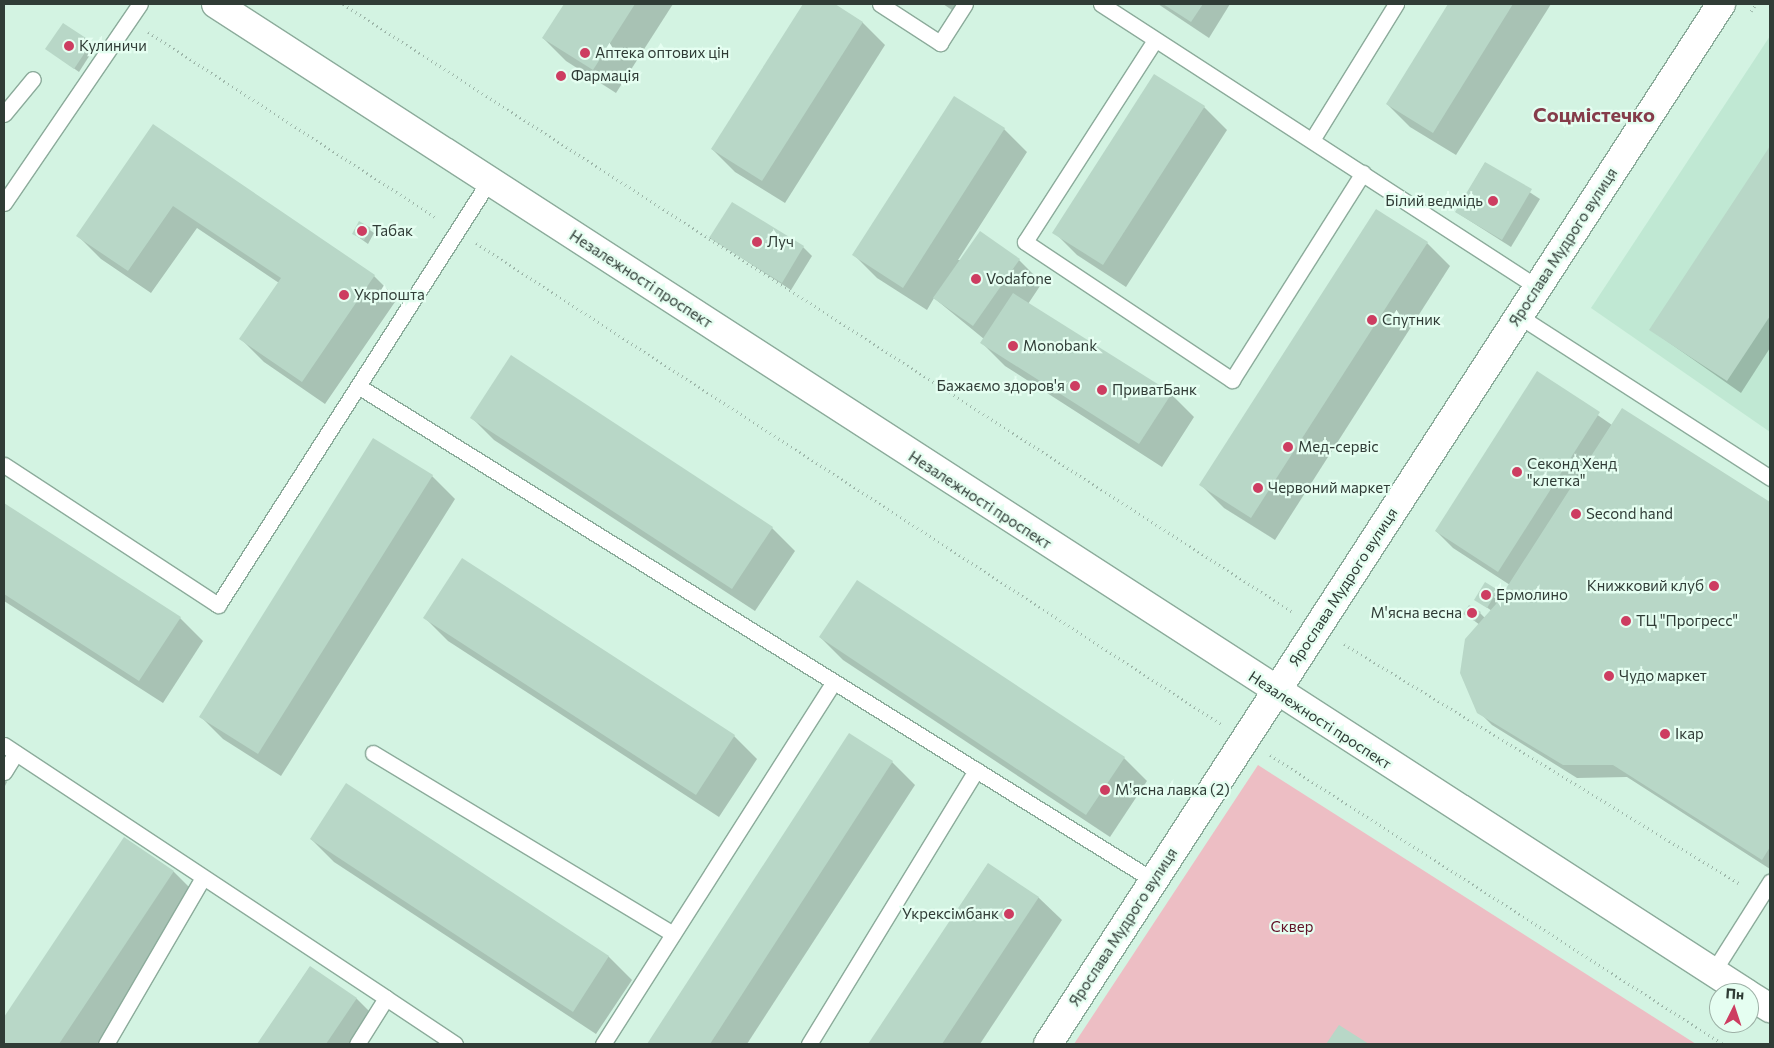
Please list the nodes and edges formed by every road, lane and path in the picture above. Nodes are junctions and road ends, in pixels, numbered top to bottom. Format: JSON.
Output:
{"nodes":[{"id":1,"x":140,"y":4,"type":"edge"},
{"id":2,"x":216,"y":4,"type":"edge"},
{"id":3,"x":343,"y":4,"type":"edge"},
{"id":4,"x":880,"y":4,"type":"edge"},
{"id":5,"x":965,"y":4,"type":"edge"},
{"id":6,"x":1101,"y":4,"type":"edge"},
{"id":7,"x":1396,"y":4,"type":"edge"},
{"id":8,"x":1721,"y":4,"type":"edge"},
{"id":9,"x":129,"y":20,"type":"junction"},
{"id":10,"x":1155,"y":40,"type":"junction"},
{"id":11,"x":33,"y":79,"type":"dead end"},
{"id":12,"x":4,"y":114,"type":"edge"},
{"id":13,"x":1312,"y":140,"type":"junction"},
{"id":14,"x":1363,"y":173,"type":"junction"},
{"id":15,"x":489,"y":181,"type":"junction"},
{"id":16,"x":4,"y":203,"type":"edge"},
{"id":17,"x":457,"y":231,"type":"junction"},
{"id":18,"x":1537,"y":287,"type":"junction"},
{"id":19,"x":1519,"y":316,"type":"junction"},
{"id":20,"x":358,"y":386,"type":"junction"},
{"id":21,"x":4,"y":466,"type":"edge"},
{"id":22,"x":1770,"y":478,"type":"edge"},
{"id":23,"x":1317,"y":628,"type":"junction"},
{"id":24,"x":834,"y":682,"type":"junction"},
{"id":25,"x":1276,"y":691,"type":"junction"},
{"id":26,"x":1245,"y":739,"type":"junction"},
{"id":27,"x":10,"y":749,"type":"edge"},
{"id":28,"x":373,"y":753,"type":"dead end"},
{"id":29,"x":976,"y":770,"type":"junction"},
{"id":30,"x":4,"y":772,"type":"edge"},
{"id":31,"x":202,"y":879,"type":"junction"},
{"id":32,"x":1154,"y":880,"type":"junction"},
{"id":33,"x":1770,"y":882,"type":"edge"},
{"id":34,"x":1761,"y":897,"type":"junction"},
{"id":35,"x":673,"y":934,"type":"junction"},
{"id":36,"x":1713,"y":972,"type":"junction"},
{"id":37,"x":1730,"y":983,"type":"edge"},
{"id":38,"x":386,"y":998,"type":"junction"},
{"id":39,"x":1759,"y":1001,"type":"edge"},
{"id":40,"x":1770,"y":1008,"type":"edge"},
{"id":41,"x":106,"y":1044,"type":"edge"},
{"id":42,"x":357,"y":1044,"type":"edge"},
{"id":43,"x":455,"y":1044,"type":"edge"},
{"id":44,"x":603,"y":1044,"type":"edge"},
{"id":45,"x":810,"y":1044,"type":"edge"},
{"id":46,"x":1048,"y":1044,"type":"edge"},
{"id":47,"x":1723,"y":1044,"type":"edge"}],
"edges":[{"from":1,"to":9,"type":"lane"},
{"from":2,"to":15,"type":"street","name":"Незалежності проспект"},
{"from":3,"to":23,"type":"path"},
{"from":4,"to":5,"type":"lane"},
{"from":6,"to":10,"type":"lane"},
{"from":7,"to":13,"type":"lane"},
{"from":8,"to":18,"type":"street","name":"Ярослава Мудрого вулиця"},
{"from":9,"to":16,"type":"lane"},
{"from":9,"to":17,"type":"path"},
{"from":10,"to":13,"type":"lane"},
{"from":10,"to":14,"type":"lane"},
{"from":11,"to":12,"type":"lane"},
{"from":13,"to":14,"type":"lane"},
{"from":14,"to":18,"type":"lane"},
{"from":15,"to":17,"type":"lane"},
{"from":15,"to":25,"type":"street","name":"Незалежності проспект"},
{"from":17,"to":20,"type":"lane"},
{"from":17,"to":26,"type":"path"},
{"from":18,"to":19,"type":"street","name":"Ярослава Мудрого вулиця"},
{"from":19,"to":22,"type":"lane"},
{"from":19,"to":23,"type":"street","name":"Ярослава Мудрого вулиця"},
{"from":20,"to":21,"type":"lane"},
{"from":20,"to":24,"type":"lane"},
{"from":23,"to":25,"type":"street","name":"Ярослава Мудрого вулиця"},
{"from":23,"to":34,"type":"path"},
{"from":24,"to":29,"type":"lane"},
{"from":24,"to":35,"type":"lane"},
{"from":25,"to":26,"type":"street","name":"Ярослава Мудрого вулиця"},
{"from":25,"to":36,"type":"street","name":"Незалежності проспект"},
{"from":26,"to":32,"type":"street","name":"Ярослава Мудрого вулиця"},
{"from":26,"to":47,"type":"path"},
{"from":27,"to":30,"type":"lane"},
{"from":27,"to":31,"type":"lane"},
{"from":28,"to":35,"type":"lane"},
{"from":29,"to":32,"type":"lane"},
{"from":29,"to":45,"type":"lane"},
{"from":31,"to":38,"type":"lane"},
{"from":31,"to":41,"type":"lane"},
{"from":32,"to":46,"type":"street","name":"Ярослава Мудрого вулиця"},
{"from":33,"to":34,"type":"lane"},
{"from":34,"to":36,"type":"lane"},
{"from":35,"to":44,"type":"lane"},
{"from":36,"to":37,"type":"street","name":"Незалежності проспект"},
{"from":38,"to":42,"type":"lane"},
{"from":38,"to":43,"type":"lane"},
{"from":39,"to":40,"type":"street","name":"Незалежності проспект"}]}
